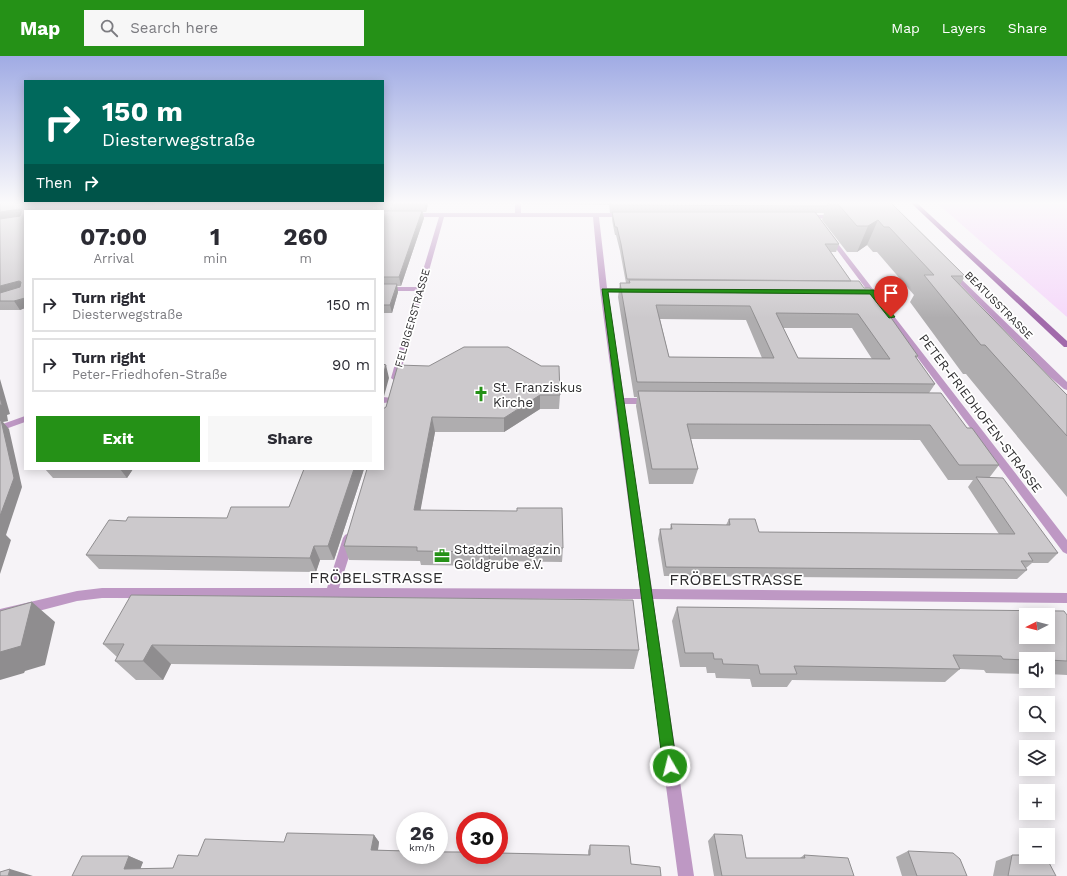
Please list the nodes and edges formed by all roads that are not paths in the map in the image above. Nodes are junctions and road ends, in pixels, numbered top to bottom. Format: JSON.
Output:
{"nodes":[{"id":1,"x":435,"y":241,"type":"edge"},
{"id":2,"x":599,"y":241,"type":"edge"},
{"id":3,"x":832,"y":241,"type":"edge"},
{"id":4,"x":955,"y":241,"type":"edge"},
{"id":5,"x":947,"y":268,"type":"edge"},
{"id":6,"x":384,"y":289,"type":"edge"},
{"id":7,"x":421,"y":289,"type":"junction"},
{"id":8,"x":604,"y":290,"type":"junction"},
{"id":9,"x":644,"y":290,"type":"edge"},
{"id":10,"x":1067,"y":345,"type":"edge"},
{"id":11,"x":1067,"y":387,"type":"edge"},
{"id":12,"x":389,"y":397,"type":"edge"},
{"id":13,"x":620,"y":401,"type":"junction"},
{"id":14,"x":660,"y":401,"type":"edge"},
{"id":15,"x":942,"y":404,"type":"edge"},
{"id":16,"x":958,"y":404,"type":"junction"},
{"id":17,"x":24,"y":419,"type":"edge"},
{"id":18,"x":0,"y":428,"type":"edge"},
{"id":19,"x":352,"y":528,"type":"edge"},
{"id":20,"x":1067,"y":549,"type":"edge"},
{"id":21,"x":332,"y":593,"type":"junction"},
{"id":22,"x":645,"y":594,"type":"junction"},
{"id":23,"x":1067,"y":598,"type":"edge"},
{"id":24,"x":0,"y":615,"type":"edge"},
{"id":25,"x":686,"y":876,"type":"edge"}],
"edges":[{"from":1,"to":7,"type":"street","name":"FELBIGERSTRASSE"},
{"from":2,"to":8,"type":"street"},
{"from":3,"to":16,"type":"street","name":"PETER-FRIEDHOFEN-STRASSE"},
{"from":4,"to":10,"type":"street","name":"BEATUSSTRASSE"},
{"from":5,"to":11,"type":"street","name":"BEATUSSTRASSE"},
{"from":6,"to":7,"type":"street"},
{"from":7,"to":12,"type":"street","name":"FELBIGERSTRASSE"},
{"from":8,"to":9,"type":"street"},
{"from":8,"to":13,"type":"street"},
{"from":13,"to":14,"type":"street"},
{"from":13,"to":22,"type":"street"},
{"from":15,"to":16,"type":"street"},
{"from":16,"to":20,"type":"street","name":"PETER-FRIEDHOFEN-STRASSE"},
{"from":17,"to":18,"type":"street"},
{"from":19,"to":21,"type":"street"},
{"from":21,"to":22,"type":"street","name":"FRÖBELSTRASSE"},
{"from":21,"to":24,"type":"street","name":"FRÖBELSTRASSE"},
{"from":22,"to":23,"type":"street","name":"FRÖBELSTRASSE"},
{"from":22,"to":25,"type":"street"}]}
